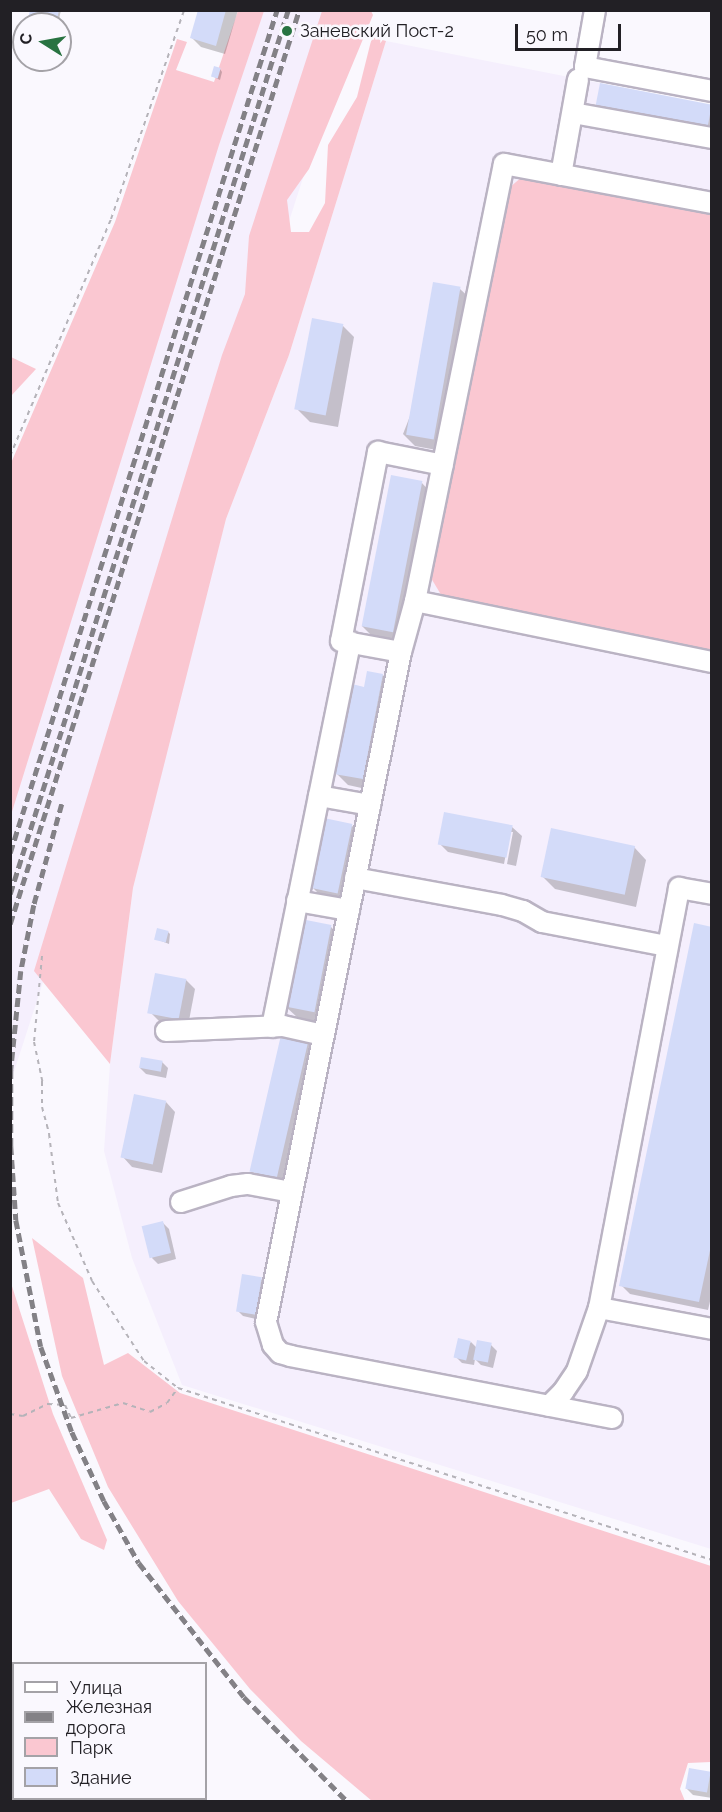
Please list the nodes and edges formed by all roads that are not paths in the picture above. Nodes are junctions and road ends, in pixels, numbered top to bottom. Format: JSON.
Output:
{"nodes":[{"id":1,"x":595,"y":10,"type":"edge"},
{"id":2,"x":578,"y":80,"type":"dead end"},
{"id":3,"x":711,"y":91,"type":"edge"},
{"id":4,"x":573,"y":113,"type":"junction"},
{"id":5,"x":711,"y":138,"type":"edge"},
{"id":6,"x":561,"y":175,"type":"junction"},
{"id":7,"x":711,"y":203,"type":"edge"},
{"id":8,"x":443,"y":465,"type":"junction"},
{"id":9,"x":415,"y":601,"type":"junction"},
{"id":10,"x":350,"y":642,"type":"junction"},
{"id":11,"x":401,"y":652,"type":"junction"},
{"id":12,"x":711,"y":662,"type":"edge"},
{"id":13,"x":319,"y":796,"type":"junction"},
{"id":14,"x":370,"y":805,"type":"junction"},
{"id":15,"x":355,"y":878,"type":"junction"},
{"id":16,"x":711,"y":894,"type":"edge"},
{"id":17,"x":297,"y":902,"type":"junction"},
{"id":18,"x":349,"y":910,"type":"junction"},
{"id":19,"x":667,"y":946,"type":"junction"},
{"id":20,"x":272,"y":1027,"type":"junction"},
{"id":21,"x":166,"y":1031,"type":"dead end"},
{"id":22,"x":323,"y":1035,"type":"junction"},
{"id":23,"x":291,"y":1192,"type":"junction"},
{"id":24,"x":181,"y":1202,"type":"dead end"},
{"id":25,"x":599,"y":1308,"type":"junction"},
{"id":26,"x":711,"y":1329,"type":"edge"},
{"id":27,"x":549,"y":1406,"type":"junction"},
{"id":28,"x":612,"y":1418,"type":"dead end"}],
"edges":[{"from":1,"to":3,"type":"lane"},
{"from":2,"to":4,"type":"lane"},
{"from":4,"to":5,"type":"lane"},
{"from":4,"to":6,"type":"lane"},
{"from":6,"to":7,"type":"lane"},
{"from":6,"to":8,"type":"lane"},
{"from":8,"to":9,"type":"lane"},
{"from":8,"to":10,"type":"lane"},
{"from":9,"to":11,"type":"lane"},
{"from":9,"to":12,"type":"lane"},
{"from":10,"to":11,"type":"lane"},
{"from":10,"to":13,"type":"lane"},
{"from":11,"to":14,"type":"lane"},
{"from":13,"to":14,"type":"lane"},
{"from":13,"to":17,"type":"lane"},
{"from":14,"to":15,"type":"lane"},
{"from":15,"to":18,"type":"lane"},
{"from":15,"to":19,"type":"lane"},
{"from":16,"to":19,"type":"lane"},
{"from":17,"to":18,"type":"lane"},
{"from":17,"to":20,"type":"lane"},
{"from":18,"to":22,"type":"lane"},
{"from":19,"to":25,"type":"lane"},
{"from":20,"to":21,"type":"lane"},
{"from":20,"to":22,"type":"lane"},
{"from":22,"to":23,"type":"lane"},
{"from":23,"to":24,"type":"lane"},
{"from":23,"to":27,"type":"lane"},
{"from":25,"to":26,"type":"lane"},
{"from":25,"to":27,"type":"lane"},
{"from":27,"to":28,"type":"lane"}]}
